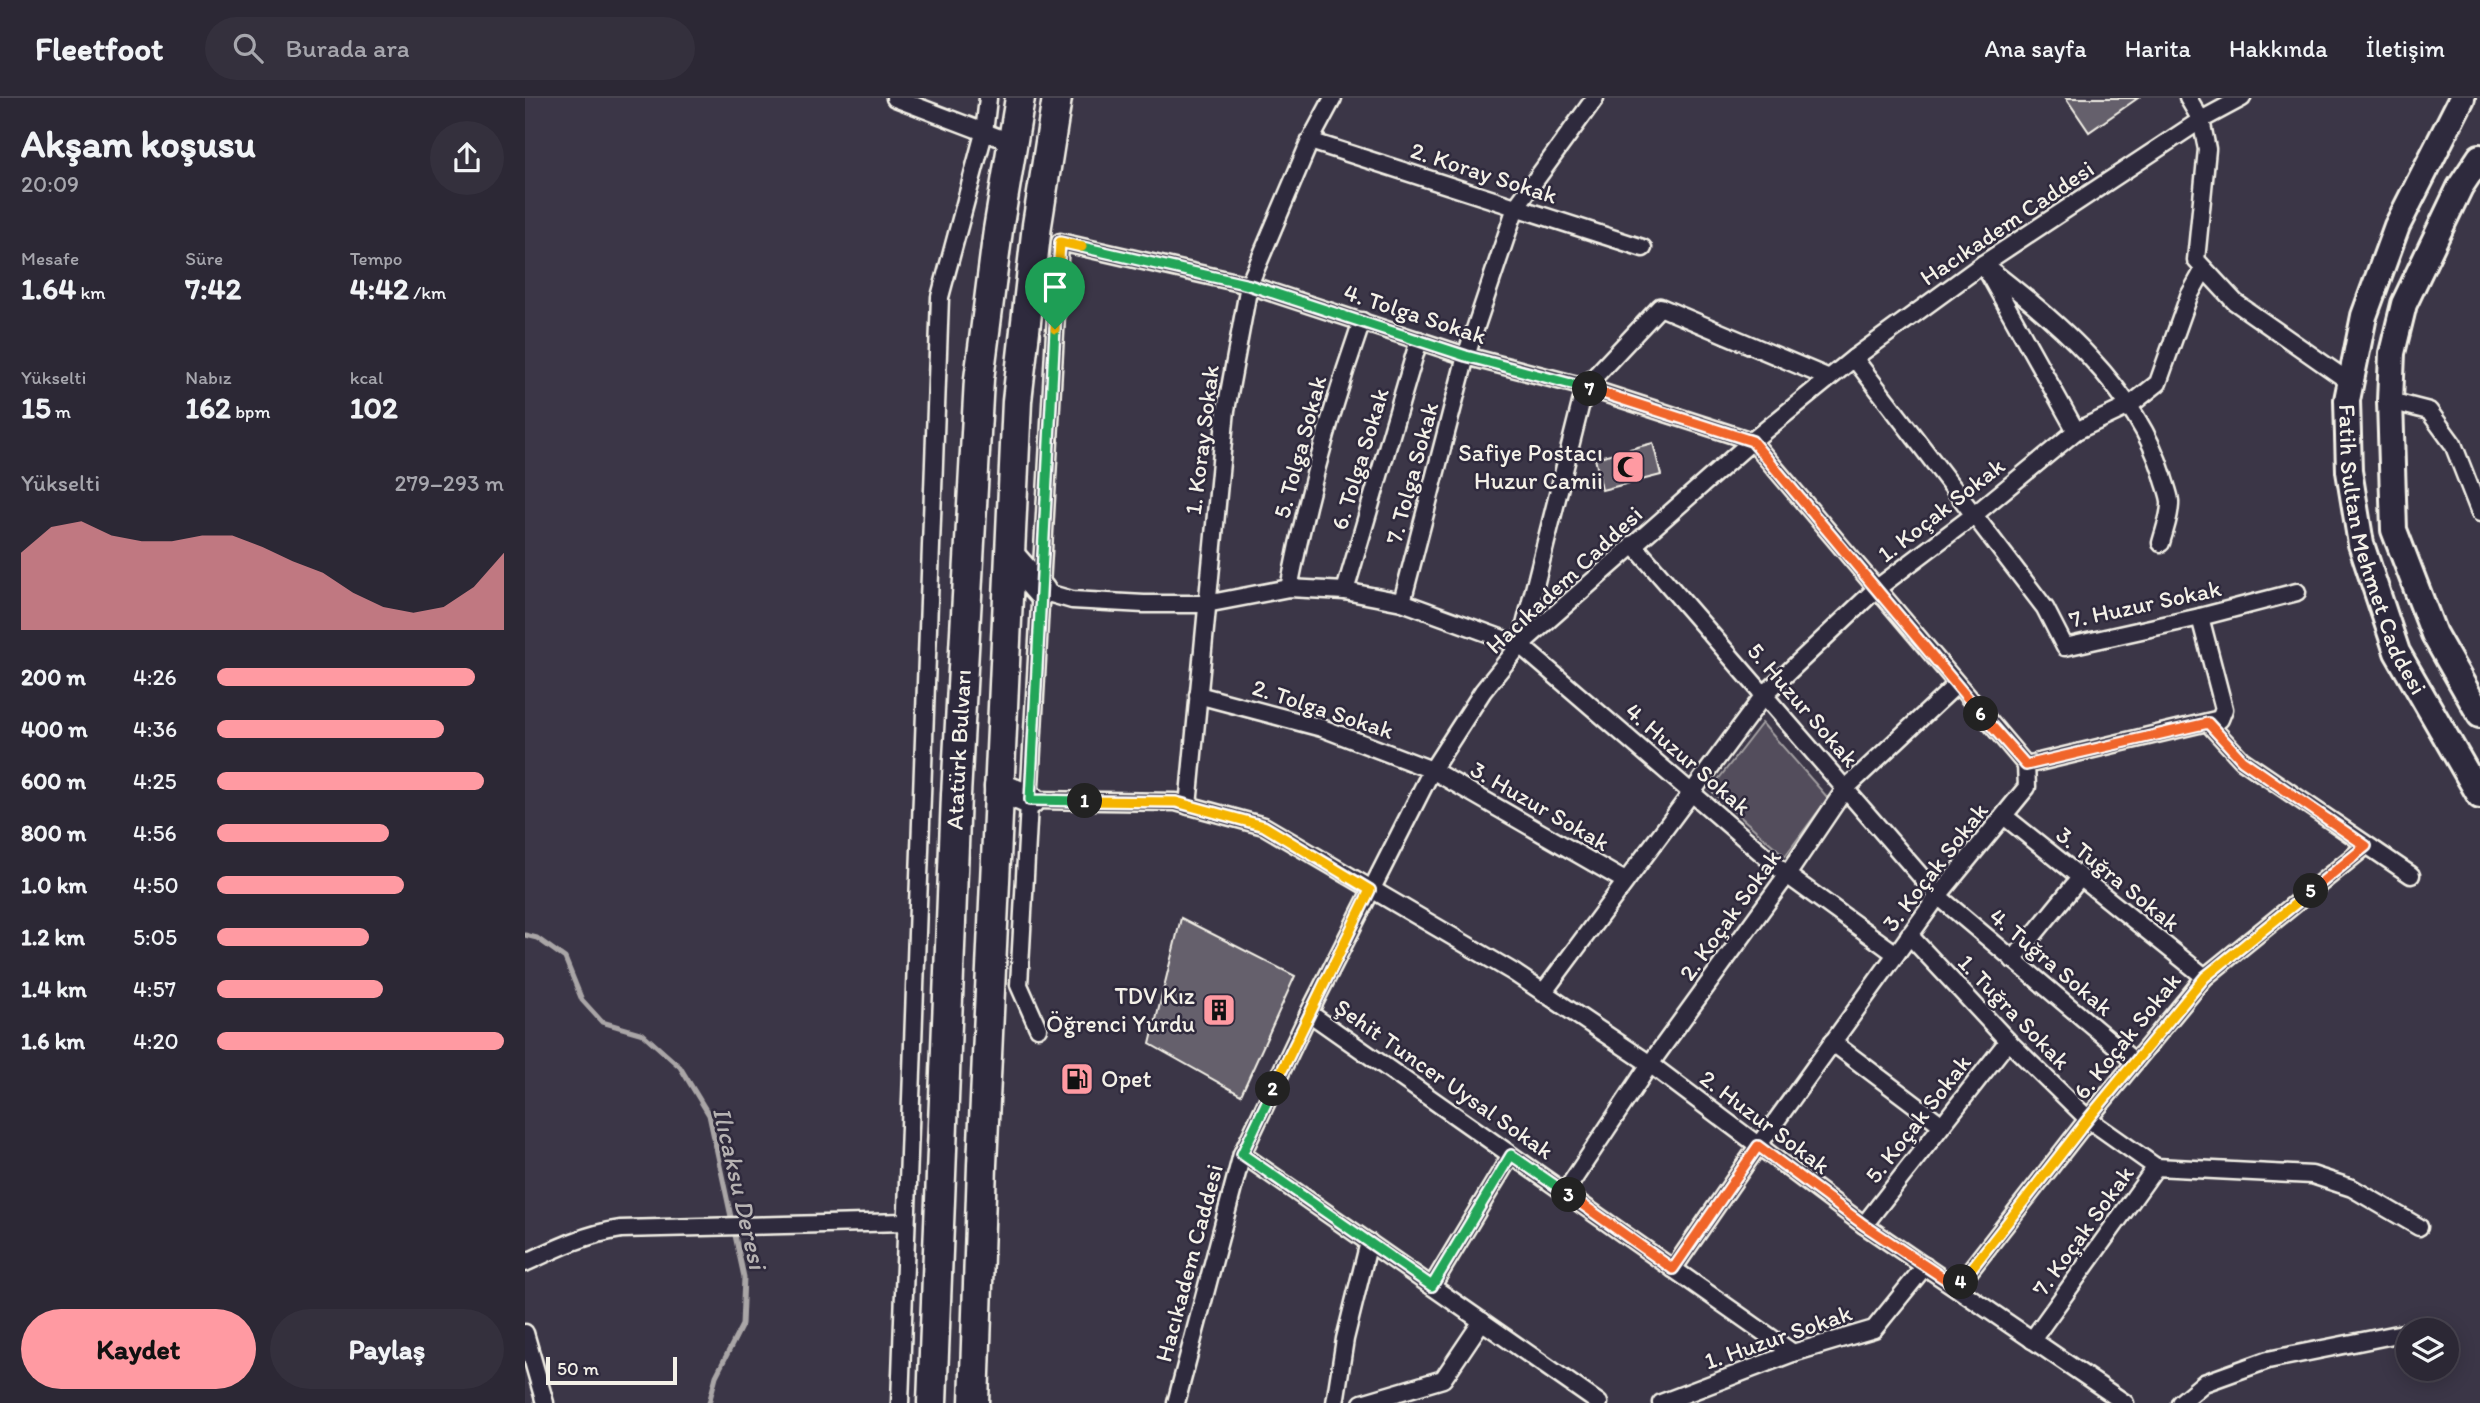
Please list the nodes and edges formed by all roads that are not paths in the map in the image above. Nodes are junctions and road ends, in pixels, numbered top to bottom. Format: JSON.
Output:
{"nodes":[{"id":1,"x":895,"y":98,"type":"edge"},
{"id":2,"x":988,"y":98,"type":"edge"},
{"id":3,"x":1020,"y":98,"type":"edge"},
{"id":4,"x":1057,"y":98,"type":"edge"},
{"id":5,"x":1333,"y":98,"type":"edge"},
{"id":6,"x":1595,"y":98,"type":"edge"},
{"id":7,"x":2188,"y":98,"type":"edge"},
{"id":8,"x":2242,"y":98,"type":"edge"},
{"id":9,"x":2461,"y":99,"type":"edge"},
{"id":10,"x":2201,"y":120,"type":"junction"},
{"id":11,"x":984,"y":132,"type":"junction"},
{"id":12,"x":1310,"y":141,"type":"junction"},
{"id":13,"x":1013,"y":144,"type":"junction"},
{"id":14,"x":2480,"y":157,"type":"edge"},
{"id":15,"x":1516,"y":207,"type":"junction"},
{"id":16,"x":1037,"y":225,"type":"junction"},
{"id":17,"x":1060,"y":242,"type":"junction"},
{"id":18,"x":1643,"y":248,"type":"dead end"},
{"id":19,"x":1983,"y":264,"type":"junction"},
{"id":20,"x":2204,"y":269,"type":"junction"},
{"id":21,"x":1249,"y":285,"type":"junction"},
{"id":22,"x":1362,"y":321,"type":"junction"},
{"id":23,"x":1419,"y":340,"type":"junction"},
{"id":24,"x":1466,"y":356,"type":"junction"},
{"id":25,"x":1854,"y":358,"type":"junction"},
{"id":26,"x":1829,"y":378,"type":"junction"},
{"id":27,"x":2351,"y":383,"type":"junction"},
{"id":28,"x":1585,"y":387,"type":"junction"},
{"id":29,"x":2390,"y":401,"type":"junction"},
{"id":30,"x":2129,"y":406,"type":"junction"},
{"id":31,"x":2076,"y":431,"type":"junction"},
{"id":32,"x":1752,"y":441,"type":"junction"},
{"id":33,"x":2480,"y":513,"type":"edge"},
{"id":34,"x":1974,"y":515,"type":"junction"},
{"id":35,"x":2161,"y":543,"type":"dead end"},
{"id":36,"x":1633,"y":544,"type":"junction"},
{"id":37,"x":1011,"y":557,"type":"junction"},
{"id":38,"x":1289,"y":588,"type":"junction"},
{"id":39,"x":1876,"y":589,"type":"junction"},
{"id":40,"x":1041,"y":591,"type":"junction"},
{"id":41,"x":1345,"y":591,"type":"junction"},
{"id":42,"x":2297,"y":592,"type":"dead end"},
{"id":43,"x":1402,"y":602,"type":"junction"},
{"id":44,"x":1206,"y":604,"type":"junction"},
{"id":45,"x":2200,"y":617,"type":"junction"},
{"id":46,"x":1520,"y":645,"type":"junction"},
{"id":47,"x":1956,"y":685,"type":"junction"},
{"id":48,"x":1198,"y":695,"type":"junction"},
{"id":49,"x":1764,"y":695,"type":"junction"},
{"id":50,"x":2480,"y":715,"type":"edge"},
{"id":51,"x":2208,"y":723,"type":"junction"},
{"id":52,"x":2026,"y":765,"type":"junction"},
{"id":53,"x":1432,"y":770,"type":"junction"},
{"id":54,"x":999,"y":787,"type":"junction"},
{"id":55,"x":1845,"y":789,"type":"junction"},
{"id":56,"x":1691,"y":792,"type":"junction"},
{"id":57,"x":2480,"y":796,"type":"edge"},
{"id":58,"x":1030,"y":800,"type":"junction"},
{"id":59,"x":1188,"y":806,"type":"junction"},
{"id":60,"x":2004,"y":816,"type":"junction"},
{"id":61,"x":2366,"y":846,"type":"junction"},
{"id":62,"x":1787,"y":875,"type":"junction"},
{"id":63,"x":2411,"y":875,"type":"dead end"},
{"id":64,"x":2080,"y":878,"type":"junction"},
{"id":65,"x":1625,"y":881,"type":"junction"},
{"id":66,"x":1370,"y":890,"type":"junction"},
{"id":67,"x":1938,"y":896,"type":"junction"},
{"id":68,"x":1909,"y":934,"type":"junction"},
{"id":69,"x":1896,"y":954,"type":"junction"},
{"id":70,"x":2013,"y":960,"type":"junction"},
{"id":71,"x":2205,"y":977,"type":"junction"},
{"id":72,"x":1543,"y":993,"type":"junction"},
{"id":73,"x":1309,"y":1013,"type":"junction"},
{"id":74,"x":1038,"y":1028,"type":"dead end"},
{"id":75,"x":2008,"y":1041,"type":"junction"},
{"id":76,"x":1832,"y":1042,"type":"junction"},
{"id":77,"x":2134,"y":1062,"type":"junction"},
{"id":78,"x":1650,"y":1063,"type":"junction"},
{"id":79,"x":2088,"y":1119,"type":"junction"},
{"id":80,"x":1942,"y":1125,"type":"junction"},
{"id":81,"x":1758,"y":1146,"type":"junction"},
{"id":82,"x":1242,"y":1154,"type":"junction"},
{"id":83,"x":1511,"y":1155,"type":"junction"},
{"id":84,"x":2156,"y":1167,"type":"junction"},
{"id":85,"x":1565,"y":1192,"type":"junction"},
{"id":86,"x":907,"y":1222,"type":"junction"},
{"id":87,"x":1864,"y":1225,"type":"junction"},
{"id":88,"x":2419,"y":1227,"type":"dead end"},
{"id":89,"x":1369,"y":1242,"type":"junction"},
{"id":90,"x":525,"y":1263,"type":"edge"},
{"id":91,"x":1925,"y":1266,"type":"junction"},
{"id":92,"x":1673,"y":1269,"type":"junction"},
{"id":93,"x":1432,"y":1286,"type":"junction"},
{"id":94,"x":1957,"y":1287,"type":"junction"},
{"id":95,"x":1482,"y":1321,"type":"junction"},
{"id":96,"x":525,"y":1334,"type":"edge"},
{"id":97,"x":2396,"y":1334,"type":"edge"},
{"id":98,"x":2032,"y":1340,"type":"junction"},
{"id":99,"x":1793,"y":1353,"type":"junction"},
{"id":100,"x":545,"y":1403,"type":"edge"},
{"id":101,"x":900,"y":1403,"type":"edge"},
{"id":102,"x":932,"y":1403,"type":"edge"},
{"id":103,"x":974,"y":1403,"type":"edge"},
{"id":104,"x":1176,"y":1403,"type":"edge"},
{"id":105,"x":1335,"y":1403,"type":"edge"},
{"id":106,"x":1362,"y":1403,"type":"edge"},
{"id":107,"x":1599,"y":1403,"type":"edge"},
{"id":108,"x":1661,"y":1403,"type":"edge"},
{"id":109,"x":2125,"y":1403,"type":"edge"},
{"id":110,"x":2180,"y":1403,"type":"edge"}],
"edges":[{"from":1,"to":11,"type":"street"},
{"from":2,"to":11,"type":"street"},
{"from":3,"to":13,"type":"highway","name":"Atatürk Bulvarı"},
{"from":4,"to":16,"type":"highway","name":"Atatürk Bulvarı"},
{"from":5,"to":12,"type":"street","name":"1. Koray Sokak"},
{"from":6,"to":15,"type":"street","name":"7. Tolga Sokak"},
{"from":7,"to":10,"type":"street"},
{"from":8,"to":10,"type":"street","name":"Hacıkadem Caddesi"},
{"from":9,"to":27,"type":"main road","name":"Fatih Sultan Mehmet Caddesi"},
{"from":10,"to":19,"type":"street","name":"Hacıkadem Caddesi"},
{"from":10,"to":20,"type":"street"},
{"from":11,"to":13,"type":"street"},
{"from":11,"to":86,"type":"street"},
{"from":12,"to":15,"type":"street","name":"2. Koray Sokak"},
{"from":12,"to":21,"type":"street","name":"1. Koray Sokak"},
{"from":13,"to":102,"type":"highway","name":"Atatürk Bulvarı"},
{"from":14,"to":29,"type":"main road","name":"Fatih Sultan Mehmet Caddesi"},
{"from":15,"to":18,"type":"street","name":"2. Koray Sokak"},
{"from":15,"to":24,"type":"street","name":"7. Tolga Sokak"},
{"from":16,"to":17,"type":"highway"},
{"from":16,"to":37,"type":"highway","name":"Atatürk Bulvarı"},
{"from":17,"to":21,"type":"street","name":"4. Tolga Sokak"},
{"from":17,"to":40,"type":"street"},
{"from":19,"to":25,"type":"street","name":"Hacıkadem Caddesi"},
{"from":19,"to":30,"type":"street"},
{"from":19,"to":31,"type":"street"},
{"from":20,"to":27,"type":"street"},
{"from":20,"to":30,"type":"street","name":"1. Koçak Sokak"},
{"from":21,"to":22,"type":"street","name":"4. Tolga Sokak"},
{"from":21,"to":44,"type":"street","name":"1. Koray Sokak"},
{"from":22,"to":23,"type":"street","name":"4. Tolga Sokak"},
{"from":22,"to":38,"type":"street","name":"5. Tolga Sokak"},
{"from":23,"to":24,"type":"street","name":"4. Tolga Sokak"},
{"from":23,"to":41,"type":"street","name":"6. Tolga Sokak"},
{"from":24,"to":28,"type":"street","name":"4. Tolga Sokak"},
{"from":24,"to":43,"type":"street","name":"7. Tolga Sokak"},
{"from":25,"to":26,"type":"street","name":"Hacıkadem Caddesi"},
{"from":25,"to":34,"type":"street","name":"7. Huzur Sokak"},
{"from":26,"to":28,"type":"street"},
{"from":26,"to":32,"type":"street","name":"Hacıkadem Caddesi"},
{"from":27,"to":57,"type":"main road","name":"Fatih Sultan Mehmet Caddesi"},
{"from":28,"to":32,"type":"street","name":"4. Tolga Sokak"},
{"from":28,"to":46,"type":"street"},
{"from":29,"to":33,"type":"street"},
{"from":29,"to":50,"type":"main road","name":"Fatih Sultan Mehmet Caddesi"},
{"from":30,"to":31,"type":"street","name":"1. Koçak Sokak"},
{"from":30,"to":35,"type":"street"},
{"from":31,"to":34,"type":"street","name":"1. Koçak Sokak"},
{"from":32,"to":36,"type":"street","name":"Hacıkadem Caddesi"},
{"from":32,"to":39,"type":"street"},
{"from":34,"to":39,"type":"street","name":"1. Koçak Sokak"},
{"from":34,"to":45,"type":"street","name":"7. Huzur Sokak"},
{"from":36,"to":46,"type":"street","name":"Hacıkadem Caddesi"},
{"from":36,"to":49,"type":"street","name":"5. Huzur Sokak"},
{"from":37,"to":40,"type":"highway"},
{"from":37,"to":54,"type":"highway","name":"Atatürk Bulvarı"},
{"from":38,"to":41,"type":"street"},
{"from":38,"to":44,"type":"street"},
{"from":39,"to":47,"type":"street"},
{"from":39,"to":49,"type":"street","name":"1. Koçak Sokak"},
{"from":40,"to":44,"type":"street"},
{"from":40,"to":58,"type":"street"},
{"from":41,"to":43,"type":"street"},
{"from":42,"to":45,"type":"street","name":"7. Huzur Sokak"},
{"from":43,"to":46,"type":"street"},
{"from":44,"to":48,"type":"street","name":"1. Koray Sokak"},
{"from":45,"to":51,"type":"street"},
{"from":46,"to":53,"type":"street","name":"Hacıkadem Caddesi"},
{"from":46,"to":56,"type":"street","name":"4. Huzur Sokak"},
{"from":47,"to":52,"type":"street"},
{"from":47,"to":55,"type":"street","name":"2. Koçak Sokak"},
{"from":48,"to":53,"type":"street","name":"2. Tolga Sokak"},
{"from":48,"to":59,"type":"street","name":"1. Koray Sokak"},
{"from":49,"to":55,"type":"street","name":"5. Huzur Sokak"},
{"from":49,"to":56,"type":"street","name":"1. Koçak Sokak"},
{"from":51,"to":52,"type":"street"},
{"from":51,"to":61,"type":"street"},
{"from":52,"to":60,"type":"street","name":"3. Koçak Sokak"},
{"from":53,"to":65,"type":"street","name":"3. Huzur Sokak"},
{"from":53,"to":66,"type":"street","name":"Hacıkadem Caddesi"},
{"from":54,"to":58,"type":"highway"},
{"from":54,"to":103,"type":"highway","name":"Atatürk Bulvarı"},
{"from":55,"to":62,"type":"street","name":"2. Koçak Sokak"},
{"from":55,"to":67,"type":"street","name":"5. Huzur Sokak"},
{"from":56,"to":62,"type":"street","name":"4. Huzur Sokak"},
{"from":56,"to":65,"type":"street","name":"1. Koçak Sokak"},
{"from":58,"to":59,"type":"street","name":"2. Huzur Sokak"},
{"from":58,"to":74,"type":"street"},
{"from":59,"to":66,"type":"street","name":"2. Huzur Sokak"},
{"from":60,"to":64,"type":"street","name":"3. Tuğra Sokak"},
{"from":60,"to":67,"type":"street","name":"3. Koçak Sokak"},
{"from":61,"to":63,"type":"street"},
{"from":61,"to":71,"type":"street","name":"6. Koçak Sokak"},
{"from":62,"to":69,"type":"street","name":"4. Huzur Sokak"},
{"from":62,"to":78,"type":"street","name":"2. Koçak Sokak"},
{"from":64,"to":70,"type":"street"},
{"from":64,"to":71,"type":"street","name":"3. Tuğra Sokak"},
{"from":65,"to":72,"type":"street","name":"1. Koçak Sokak"},
{"from":66,"to":72,"type":"street","name":"2. Huzur Sokak"},
{"from":66,"to":73,"type":"street","name":"Hacıkadem Caddesi"},
{"from":67,"to":68,"type":"street","name":"3. Koçak Sokak"},
{"from":67,"to":70,"type":"street","name":"4. Tuğra Sokak"},
{"from":68,"to":69,"type":"street","name":"3. Koçak Sokak"},
{"from":68,"to":75,"type":"street","name":"1. Tuğra Sokak"},
{"from":69,"to":76,"type":"street","name":"3. Koçak Sokak"},
{"from":70,"to":77,"type":"street","name":"4. Tuğra Sokak"},
{"from":71,"to":77,"type":"street","name":"6. Koçak Sokak"},
{"from":72,"to":78,"type":"street","name":"2. Huzur Sokak"},
{"from":73,"to":82,"type":"street","name":"Hacıkadem Caddesi"},
{"from":73,"to":83,"type":"street","name":"Şehit Tuncer Uysal Sokak"},
{"from":75,"to":79,"type":"street","name":"1. Tuğra Sokak"},
{"from":75,"to":80,"type":"street","name":"5. Koçak Sokak"},
{"from":76,"to":80,"type":"street"},
{"from":76,"to":81,"type":"street","name":"3. Koçak Sokak"},
{"from":77,"to":79,"type":"street","name":"6. Koçak Sokak"},
{"from":78,"to":81,"type":"street","name":"2. Huzur Sokak"},
{"from":78,"to":85,"type":"street","name":"2. Koçak Sokak"},
{"from":79,"to":84,"type":"street","name":"1. Tuğra Sokak"},
{"from":79,"to":94,"type":"street","name":"6. Koçak Sokak"},
{"from":80,"to":87,"type":"street","name":"5. Koçak Sokak"},
{"from":81,"to":87,"type":"street","name":"2. Huzur Sokak"},
{"from":81,"to":92,"type":"street","name":"3. Koçak Sokak"},
{"from":82,"to":89,"type":"street"},
{"from":82,"to":104,"type":"street","name":"Hacıkadem Caddesi"},
{"from":83,"to":85,"type":"street","name":"Şehit Tuncer Uysal Sokak"},
{"from":83,"to":93,"type":"street"},
{"from":84,"to":88,"type":"street","name":"7. Koçak Sokak"},
{"from":84,"to":98,"type":"street","name":"7. Koçak Sokak"},
{"from":85,"to":92,"type":"street","name":"Şehit Tuncer Uysal Sokak"},
{"from":86,"to":90,"type":"street"},
{"from":86,"to":101,"type":"street"},
{"from":87,"to":91,"type":"street","name":"2. Huzur Sokak"},
{"from":89,"to":93,"type":"street"},
{"from":89,"to":105,"type":"street"},
{"from":91,"to":94,"type":"street","name":"2. Huzur Sokak"},
{"from":91,"to":99,"type":"street","name":"1. Huzur Sokak"},
{"from":92,"to":99,"type":"street","name":"Şehit Tuncer Uysal Sokak"},
{"from":93,"to":95,"type":"street"},
{"from":94,"to":98,"type":"street","name":"2. Huzur Sokak"},
{"from":95,"to":106,"type":"street"},
{"from":95,"to":107,"type":"street"},
{"from":96,"to":100,"type":"street"},
{"from":97,"to":110,"type":"street"},
{"from":98,"to":109,"type":"street","name":"2. Huzur Sokak"},
{"from":99,"to":108,"type":"street","name":"1. Huzur Sokak"}]}
